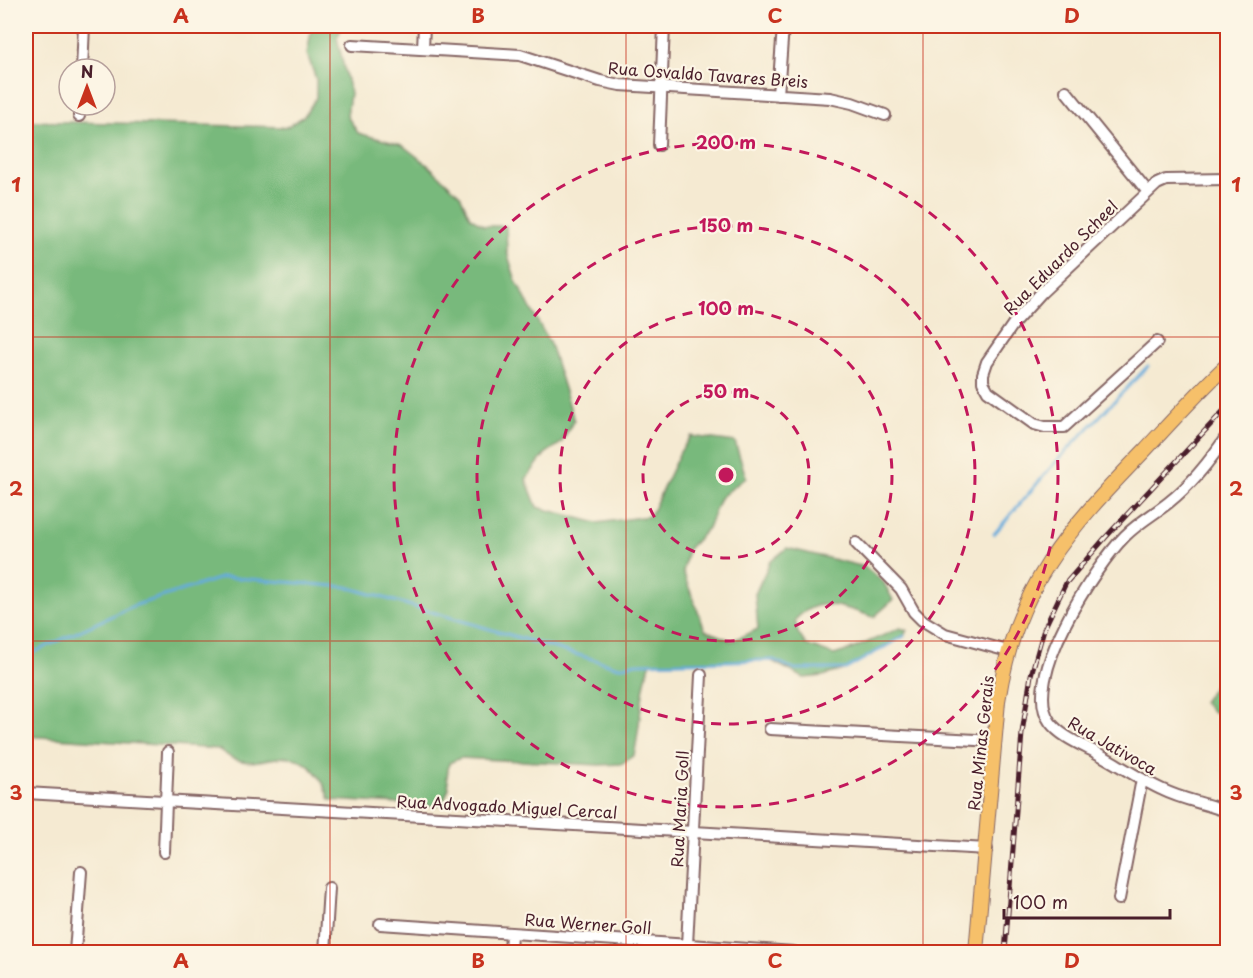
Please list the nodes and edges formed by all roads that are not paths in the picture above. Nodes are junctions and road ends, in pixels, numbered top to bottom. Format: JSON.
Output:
{"nodes":[{"id":1,"x":84,"y":26,"type":"edge"},
{"id":2,"x":424,"y":26,"type":"edge"},
{"id":3,"x":664,"y":26,"type":"edge"},
{"id":4,"x":783,"y":26,"type":"edge"},
{"id":5,"x":352,"y":45,"type":"dead end"},
{"id":6,"x":423,"y":48,"type":"junction"},
{"id":7,"x":83,"y":57,"type":"edge"},
{"id":8,"x":661,"y":88,"type":"junction"},
{"id":9,"x":1066,"y":91,"type":"dead end"},
{"id":10,"x":778,"y":95,"type":"junction"},
{"id":11,"x":885,"y":115,"type":"dead end"},
{"id":12,"x":659,"y":145,"type":"dead end"},
{"id":13,"x":1227,"y":179,"type":"edge"},
{"id":14,"x":1148,"y":192,"type":"junction"},
{"id":15,"x":1157,"y":342,"type":"dead end"},
{"id":16,"x":1227,"y":364,"type":"edge"},
{"id":17,"x":1227,"y":434,"type":"edge"},
{"id":18,"x":856,"y":543,"type":"dead end"},
{"id":19,"x":1008,"y":651,"type":"junction"},
{"id":20,"x":702,"y":675,"type":"dead end"},
{"id":21,"x":770,"y":729,"type":"dead end"},
{"id":22,"x":995,"y":741,"type":"junction"},
{"id":23,"x":168,"y":752,"type":"dead end"},
{"id":24,"x":1142,"y":779,"type":"junction"},
{"id":25,"x":26,"y":794,"type":"edge"},
{"id":26,"x":166,"y":801,"type":"junction"},
{"id":27,"x":1227,"y":812,"type":"edge"},
{"id":28,"x":693,"y":832,"type":"junction"},
{"id":29,"x":987,"y":849,"type":"junction"},
{"id":30,"x":164,"y":852,"type":"dead end"},
{"id":31,"x":81,"y":872,"type":"dead end"},
{"id":32,"x":329,"y":888,"type":"dead end"},
{"id":33,"x":1119,"y":899,"type":"dead end"},
{"id":34,"x":380,"y":924,"type":"dead end"},
{"id":35,"x":511,"y":933,"type":"junction"},
{"id":36,"x":687,"y":945,"type":"junction"},
{"id":37,"x":649,"y":948,"type":"edge"},
{"id":38,"x":75,"y":952,"type":"edge"},
{"id":39,"x":325,"y":952,"type":"edge"},
{"id":40,"x":510,"y":952,"type":"edge"},
{"id":41,"x":794,"y":952,"type":"edge"},
{"id":42,"x":976,"y":952,"type":"edge"}],
"edges":[{"from":1,"to":7,"type":"street"},
{"from":2,"to":6,"type":"street"},
{"from":3,"to":8,"type":"street"},
{"from":4,"to":10,"type":"street"},
{"from":5,"to":6,"type":"street","name":"Rua Osvaldo Tavares Breis"},
{"from":6,"to":8,"type":"street","name":"Rua Osvaldo Tavares Breis"},
{"from":8,"to":10,"type":"street","name":"Rua Osvaldo Tavares Breis"},
{"from":8,"to":12,"type":"street"},
{"from":9,"to":14,"type":"street"},
{"from":10,"to":11,"type":"street","name":"Rua Osvaldo Tavares Breis"},
{"from":13,"to":14,"type":"street","name":"Rua Eduardo Scheel"},
{"from":14,"to":15,"type":"street","name":"Rua Eduardo Scheel"},
{"from":16,"to":19,"type":"main road","name":"Rua Minas Gerais"},
{"from":17,"to":24,"type":"street","name":"Rua Jativoca"},
{"from":18,"to":19,"type":"street"},
{"from":19,"to":22,"type":"main road","name":"Rua Minas Gerais"},
{"from":20,"to":28,"type":"street","name":"Rua Maria Goll"},
{"from":21,"to":22,"type":"street"},
{"from":22,"to":29,"type":"main road","name":"Rua Minas Gerais"},
{"from":23,"to":26,"type":"street"},
{"from":24,"to":27,"type":"street","name":"Rua Jativoca"},
{"from":24,"to":33,"type":"street"},
{"from":25,"to":26,"type":"street","name":"Rua Advogado Miguel Cercal"},
{"from":26,"to":28,"type":"street","name":"Rua Advogado Miguel Cercal"},
{"from":26,"to":30,"type":"street"},
{"from":28,"to":29,"type":"street","name":"Rua Advogado Miguel Cercal"},
{"from":28,"to":36,"type":"street","name":"Rua Maria Goll"},
{"from":29,"to":42,"type":"main road","name":"Rua Minas Gerais"},
{"from":31,"to":38,"type":"street"},
{"from":32,"to":39,"type":"street"},
{"from":34,"to":35,"type":"street","name":"Rua Werner Goll"},
{"from":35,"to":37,"type":"street","name":"Rua Werner Goll"},
{"from":35,"to":40,"type":"street"},
{"from":36,"to":37,"type":"street","name":"Rua Werner Goll"},
{"from":36,"to":41,"type":"street","name":"Rua Werner Goll"}]}
